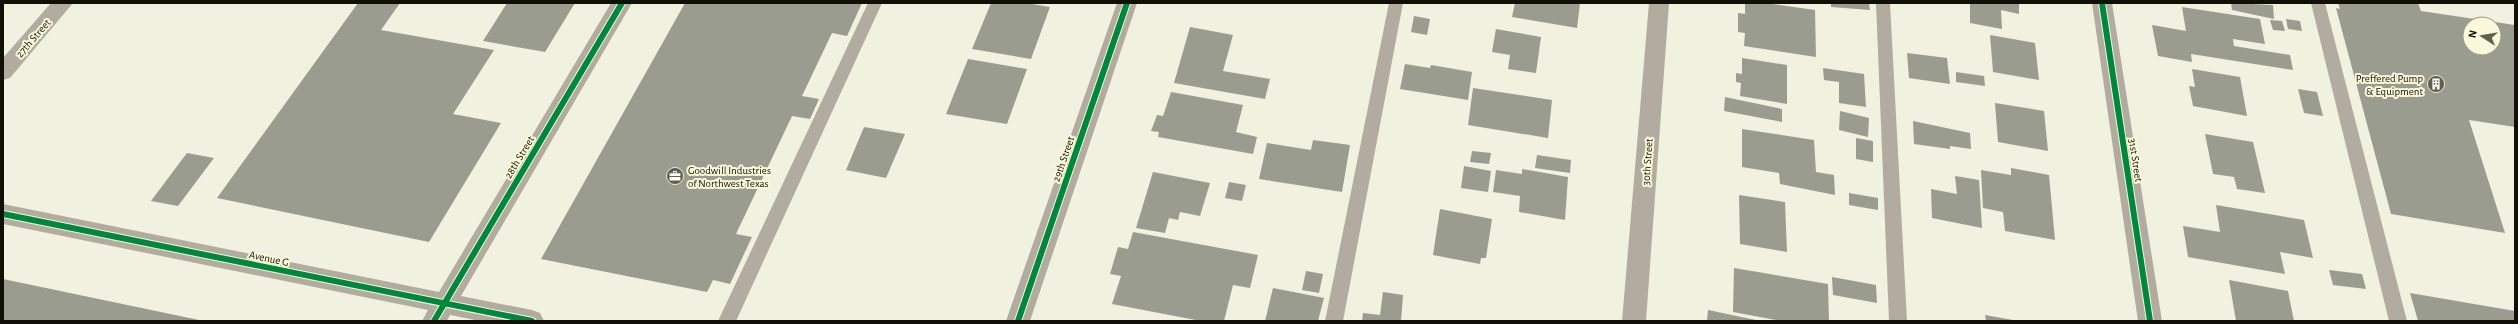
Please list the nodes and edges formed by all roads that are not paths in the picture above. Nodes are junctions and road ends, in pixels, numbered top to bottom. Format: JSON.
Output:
{"nodes":[{"id":1,"x":63,"y":3,"type":"edge"},
{"id":2,"x":622,"y":3,"type":"edge"},
{"id":3,"x":875,"y":3,"type":"edge"},
{"id":4,"x":1127,"y":3,"type":"edge"},
{"id":5,"x":1396,"y":3,"type":"edge"},
{"id":6,"x":1659,"y":3,"type":"edge"},
{"id":7,"x":1883,"y":3,"type":"edge"},
{"id":8,"x":2102,"y":3,"type":"edge"},
{"id":9,"x":2318,"y":3,"type":"edge"},
{"id":10,"x":3,"y":72,"type":"edge"},
{"id":11,"x":3,"y":214,"type":"edge"},
{"id":12,"x":439,"y":312,"type":"edge"},
{"id":13,"x":532,"y":321,"type":"edge"},
{"id":14,"x":727,"y":321,"type":"edge"},
{"id":15,"x":1018,"y":321,"type":"edge"},
{"id":16,"x":1334,"y":321,"type":"edge"},
{"id":17,"x":1634,"y":321,"type":"edge"},
{"id":18,"x":1898,"y":321,"type":"edge"},
{"id":19,"x":2150,"y":321,"type":"edge"},
{"id":20,"x":2398,"y":321,"type":"edge"}],
"edges":[{"from":1,"to":10,"type":"street","name":"27th Street"},
{"from":2,"to":12,"type":"street","name":"28th Street"},
{"from":3,"to":14,"type":"lane"},
{"from":4,"to":15,"type":"street","name":"29th Street"},
{"from":5,"to":16,"type":"lane"},
{"from":6,"to":17,"type":"street","name":"30th Street"},
{"from":7,"to":18,"type":"lane"},
{"from":8,"to":19,"type":"street","name":"31st Street"},
{"from":9,"to":20,"type":"lane"},
{"from":11,"to":12,"type":"street","name":"Avenue G"},
{"from":12,"to":13,"type":"street","name":"Avenue G"}]}
